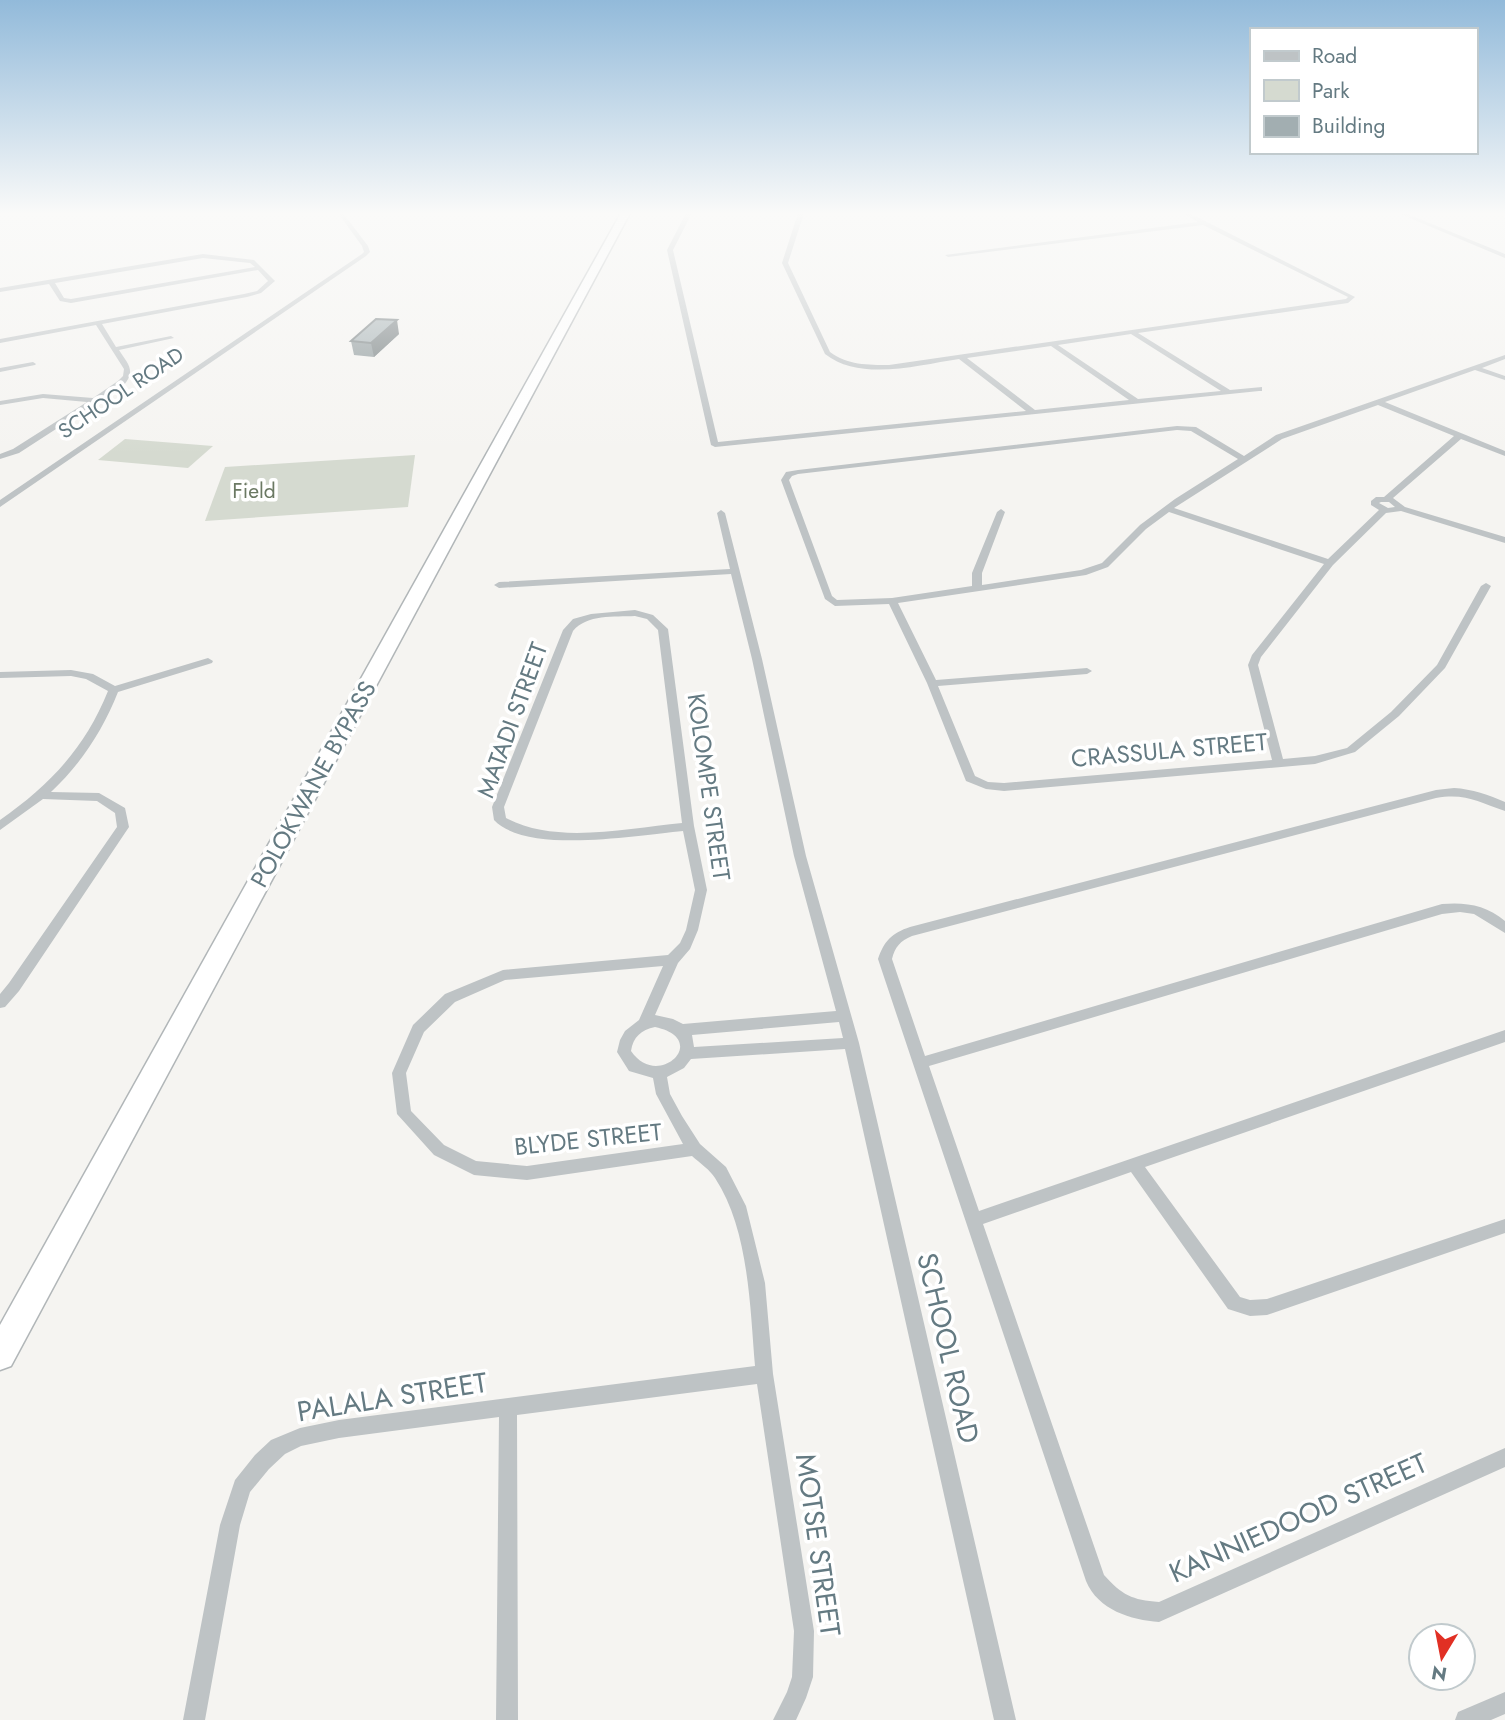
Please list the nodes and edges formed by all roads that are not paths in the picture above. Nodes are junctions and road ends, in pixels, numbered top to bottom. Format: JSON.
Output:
{"nodes":[{"id":1,"x":58,"y":293,"type":"edge"},
{"id":2,"x":116,"y":293,"type":"edge"},
{"id":3,"x":254,"y":293,"type":"edge"},
{"id":4,"x":309,"y":293,"type":"edge"},
{"id":5,"x":582,"y":293,"type":"edge"},
{"id":6,"x":680,"y":293,"type":"edge"},
{"id":7,"x":799,"y":293,"type":"edge"},
{"id":8,"x":1345,"y":293,"type":"edge"},
{"id":9,"x":98,"y":323,"type":"junction"},
{"id":10,"x":1132,"y":332,"type":"junction"},
{"id":11,"x":171,"y":338,"type":"dead end"},
{"id":12,"x":0,"y":341,"type":"edge"},
{"id":13,"x":1053,"y":344,"type":"junction"},
{"id":14,"x":114,"y":349,"type":"junction"},
{"id":15,"x":961,"y":356,"type":"junction"},
{"id":16,"x":1505,"y":357,"type":"edge"},
{"id":17,"x":33,"y":364,"type":"dead end"},
{"id":18,"x":1476,"y":368,"type":"junction"},
{"id":19,"x":0,"y":370,"type":"edge"},
{"id":20,"x":1505,"y":378,"type":"edge"},
{"id":21,"x":1259,"y":389,"type":"dead end"},
{"id":22,"x":1228,"y":392,"type":"junction"},
{"id":23,"x":93,"y":400,"type":"junction"},
{"id":24,"x":1137,"y":402,"type":"junction"},
{"id":25,"x":1378,"y":402,"type":"junction"},
{"id":26,"x":0,"y":403,"type":"edge"},
{"id":27,"x":1034,"y":412,"type":"junction"},
{"id":28,"x":1459,"y":436,"type":"junction"},
{"id":29,"x":1505,"y":454,"type":"edge"},
{"id":30,"x":0,"y":457,"type":"edge"},
{"id":31,"x":1243,"y":459,"type":"junction"},
{"id":32,"x":0,"y":501,"type":"edge"},
{"id":33,"x":1386,"y":504,"type":"junction"},
{"id":34,"x":1169,"y":509,"type":"junction"},
{"id":35,"x":1001,"y":512,"type":"dead end"},
{"id":36,"x":721,"y":513,"type":"dead end"},
{"id":37,"x":1505,"y":540,"type":"edge"},
{"id":38,"x":1330,"y":563,"type":"junction"},
{"id":39,"x":735,"y":571,"type":"junction"},
{"id":40,"x":499,"y":585,"type":"dead end"},
{"id":41,"x":1486,"y":586,"type":"dead end"},
{"id":42,"x":977,"y":587,"type":"junction"},
{"id":43,"x":892,"y":601,"type":"junction"},
{"id":44,"x":663,"y":629,"type":"joint"},
{"id":45,"x":208,"y":661,"type":"dead end"},
{"id":46,"x":1087,"y":671,"type":"dead end"},
{"id":47,"x":0,"y":675,"type":"edge"},
{"id":48,"x":932,"y":683,"type":"junction"},
{"id":49,"x":114,"y":690,"type":"junction"},
{"id":50,"x":1278,"y":761,"type":"junction"},
{"id":51,"x":41,"y":795,"type":"junction"},
{"id":52,"x":1505,"y":807,"type":"edge"},
{"id":53,"x":0,"y":826,"type":"edge"},
{"id":54,"x":688,"y":826,"type":"junction"},
{"id":55,"x":1505,"y":928,"type":"edge"},
{"id":56,"x":671,"y":960,"type":"junction"},
{"id":57,"x":838,"y":989,"type":"joint"},
{"id":58,"x":0,"y":1003,"type":"edge"},
{"id":59,"x":845,"y":1016,"type":"junction"},
{"id":60,"x":645,"y":1023,"type":"junction"},
{"id":61,"x":682,"y":1030,"type":"junction"},
{"id":62,"x":1505,"y":1036,"type":"edge"},
{"id":63,"x":852,"y":1043,"type":"junction"},
{"id":64,"x":688,"y":1053,"type":"junction"},
{"id":65,"x":920,"y":1063,"type":"junction"},
{"id":66,"x":659,"y":1073,"type":"junction"},
{"id":67,"x":695,"y":1149,"type":"junction"},
{"id":68,"x":1135,"y":1164,"type":"junction"},
{"id":69,"x":974,"y":1220,"type":"junction"},
{"id":70,"x":1505,"y":1226,"type":"edge"},
{"id":71,"x":0,"y":1355,"type":"edge"},
{"id":72,"x":764,"y":1374,"type":"junction"},
{"id":73,"x":508,"y":1406,"type":"junction"},
{"id":74,"x":1505,"y":1457,"type":"edge"},
{"id":75,"x":1505,"y":1703,"type":"edge"},
{"id":76,"x":194,"y":1720,"type":"edge"},
{"id":77,"x":507,"y":1720,"type":"edge"},
{"id":78,"x":784,"y":1720,"type":"edge"},
{"id":79,"x":1005,"y":1720,"type":"edge"},
{"id":80,"x":1466,"y":1720,"type":"edge"}],
"edges":[{"from":1,"to":2,"type":"street"},
{"from":3,"to":9,"type":"street"},
{"from":4,"to":32,"type":"street","name":"SCHOOL ROAD"},
{"from":5,"to":71,"type":"highway","name":"POLOKWANE BYPASS"},
{"from":6,"to":27,"type":"street"},
{"from":7,"to":15,"type":"street"},
{"from":8,"to":10,"type":"street"},
{"from":9,"to":12,"type":"street"},
{"from":9,"to":14,"type":"street"},
{"from":10,"to":13,"type":"street"},
{"from":10,"to":22,"type":"street"},
{"from":11,"to":14,"type":"street"},
{"from":13,"to":15,"type":"street"},
{"from":13,"to":24,"type":"street"},
{"from":14,"to":23,"type":"street"},
{"from":15,"to":27,"type":"street"},
{"from":16,"to":18,"type":"street"},
{"from":17,"to":19,"type":"street"},
{"from":18,"to":20,"type":"street"},
{"from":18,"to":25,"type":"street"},
{"from":21,"to":22,"type":"street"},
{"from":22,"to":24,"type":"street"},
{"from":23,"to":26,"type":"street"},
{"from":23,"to":30,"type":"street"},
{"from":24,"to":27,"type":"street"},
{"from":25,"to":28,"type":"street"},
{"from":25,"to":31,"type":"street"},
{"from":28,"to":29,"type":"street"},
{"from":28,"to":33,"type":"street"},
{"from":31,"to":34,"type":"street"},
{"from":31,"to":43,"type":"street"},
{"from":33,"to":37,"type":"street"},
{"from":33,"to":38,"type":"street"},
{"from":34,"to":38,"type":"street"},
{"from":34,"to":42,"type":"street"},
{"from":35,"to":42,"type":"street"},
{"from":36,"to":39,"type":"street"},
{"from":38,"to":50,"type":"street"},
{"from":39,"to":40,"type":"street"},
{"from":39,"to":57,"type":"street"},
{"from":41,"to":50,"type":"street","name":"CRASSULA STREET"},
{"from":42,"to":43,"type":"street"},
{"from":43,"to":48,"type":"street","name":"CRASSULA STREET"},
{"from":44,"to":54,"type":"street","name":"KOLOMPE STREET"},
{"from":44,"to":54,"type":"street","name":"MATADI STREET"},
{"from":45,"to":49,"type":"street"},
{"from":46,"to":48,"type":"street"},
{"from":47,"to":49,"type":"street"},
{"from":48,"to":50,"type":"street","name":"CRASSULA STREET"},
{"from":49,"to":51,"type":"street"},
{"from":51,"to":53,"type":"street"},
{"from":51,"to":58,"type":"street"},
{"from":52,"to":65,"type":"street"},
{"from":54,"to":56,"type":"street","name":"KOLOMPE STREET"},
{"from":55,"to":65,"type":"street"},
{"from":56,"to":60,"type":"street","name":"KOLOMPE STREET"},
{"from":56,"to":67,"type":"street","name":"BLYDE STREET"},
{"from":57,"to":59,"type":"street","name":"SCHOOL ROAD"},
{"from":59,"to":61,"type":"street"},
{"from":59,"to":63,"type":"street","name":"SCHOOL ROAD"},
{"from":60,"to":61,"type":"street"},
{"from":60,"to":66,"type":"street"},
{"from":61,"to":64,"type":"street"},
{"from":62,"to":68,"type":"street"},
{"from":63,"to":64,"type":"street"},
{"from":63,"to":79,"type":"street","name":"SCHOOL ROAD"},
{"from":64,"to":66,"type":"street"},
{"from":65,"to":69,"type":"street"},
{"from":66,"to":67,"type":"street"},
{"from":67,"to":72,"type":"street"},
{"from":68,"to":69,"type":"street"},
{"from":68,"to":70,"type":"street"},
{"from":69,"to":74,"type":"street","name":"KANNIEDOOD STREET"},
{"from":72,"to":73,"type":"street","name":"PALALA STREET"},
{"from":72,"to":78,"type":"street","name":"MOTSE STREET"},
{"from":73,"to":76,"type":"street","name":"PALALA STREET"},
{"from":73,"to":77,"type":"street"},
{"from":75,"to":80,"type":"street"}]}
